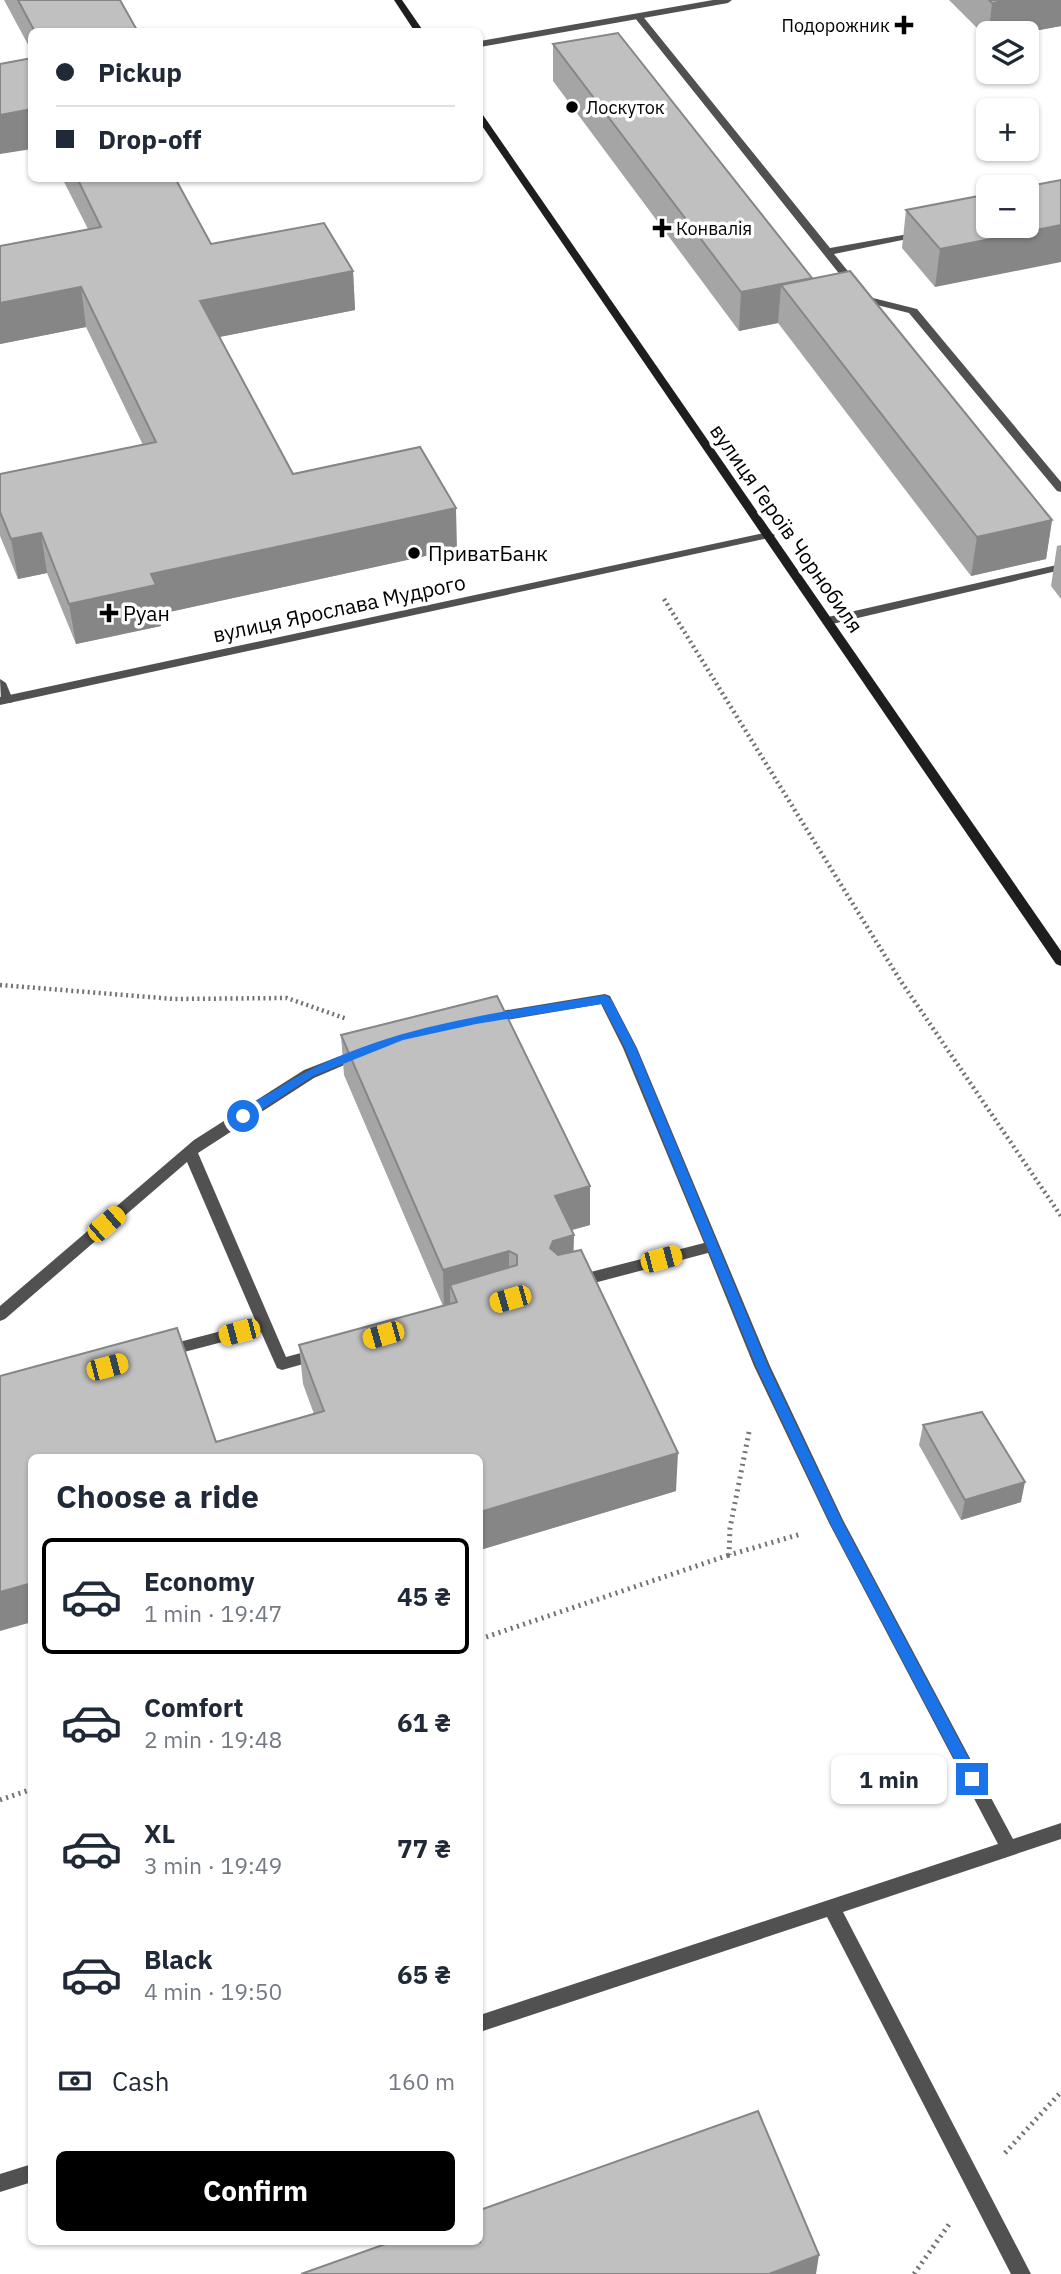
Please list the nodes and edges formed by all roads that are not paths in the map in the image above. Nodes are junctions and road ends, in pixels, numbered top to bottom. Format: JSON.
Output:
{"nodes":[{"id":1,"x":398,"y":0,"type":"edge"},
{"id":2,"x":728,"y":0,"type":"edge"},
{"id":3,"x":638,"y":16,"type":"junction"},
{"id":4,"x":417,"y":28,"type":"edge"},
{"id":5,"x":483,"y":43,"type":"edge"},
{"id":6,"x":483,"y":121,"type":"edge"},
{"id":7,"x":935,"y":230,"type":"edge"},
{"id":8,"x":828,"y":252,"type":"junction"},
{"id":9,"x":1061,"y":489,"type":"edge"},
{"id":10,"x":769,"y":535,"type":"junction"},
{"id":11,"x":1061,"y":567,"type":"edge"},
{"id":12,"x":828,"y":621,"type":"junction"},
{"id":13,"x":0,"y":683,"type":"edge"},
{"id":14,"x":4,"y":701,"type":"edge"},
{"id":15,"x":1061,"y":961,"type":"edge"},
{"id":16,"x":476,"y":1020,"type":"edge"},
{"id":17,"x":366,"y":1051,"type":"edge"},
{"id":18,"x":190,"y":1152,"type":"junction"},
{"id":19,"x":712,"y":1246,"type":"junction"},
{"id":20,"x":559,"y":1286,"type":"edge"},
{"id":21,"x":0,"y":1315,"type":"edge"},
{"id":22,"x":266,"y":1325,"type":"junction"},
{"id":23,"x":336,"y":1349,"type":"edge"},
{"id":24,"x":147,"y":1356,"type":"edge"},
{"id":25,"x":1061,"y":1831,"type":"edge"},
{"id":26,"x":1009,"y":1848,"type":"junction"},
{"id":27,"x":831,"y":1907,"type":"junction"},
{"id":28,"x":483,"y":2023,"type":"edge"},
{"id":29,"x":28,"y":2174,"type":"edge"},
{"id":30,"x":0,"y":2183,"type":"edge"},
{"id":31,"x":1021,"y":2274,"type":"edge"}],
"edges":[{"from":1,"to":4,"type":"street"},
{"from":2,"to":3,"type":"street"},
{"from":3,"to":5,"type":"street"},
{"from":3,"to":8,"type":"street"},
{"from":6,"to":10,"type":"street","name":"вулиця Героїв Чорнобиля"},
{"from":7,"to":8,"type":"street"},
{"from":8,"to":9,"type":"street"},
{"from":10,"to":12,"type":"street","name":"вулиця Героїв Чорнобиля"},
{"from":10,"to":14,"type":"street","name":"вулиця Ярослава Мудрого"},
{"from":11,"to":12,"type":"street"},
{"from":12,"to":15,"type":"street","name":"вулиця Героїв Чорнобиля"},
{"from":13,"to":14,"type":"street"},
{"from":16,"to":19,"type":"street"},
{"from":17,"to":18,"type":"street"},
{"from":18,"to":21,"type":"street"},
{"from":18,"to":22,"type":"street"},
{"from":19,"to":20,"type":"street"},
{"from":19,"to":26,"type":"street"},
{"from":22,"to":23,"type":"street"},
{"from":22,"to":24,"type":"street"},
{"from":25,"to":26,"type":"street"},
{"from":26,"to":27,"type":"street"},
{"from":27,"to":28,"type":"street"},
{"from":27,"to":31,"type":"street"},
{"from":29,"to":30,"type":"street"}]}
